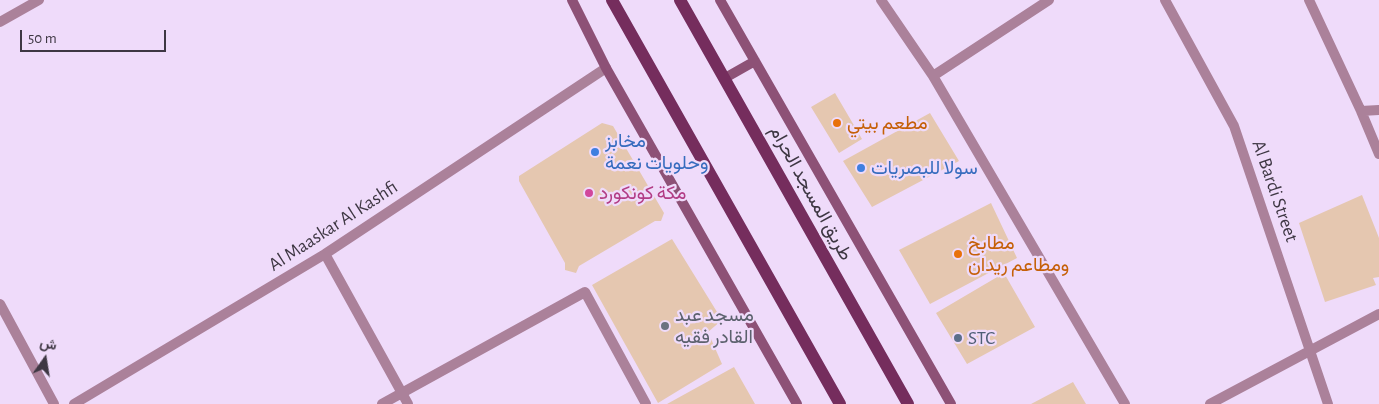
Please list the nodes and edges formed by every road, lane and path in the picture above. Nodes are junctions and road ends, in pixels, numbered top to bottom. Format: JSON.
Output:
{"nodes":[{"id":1,"x":39,"y":0,"type":"edge"},
{"id":2,"x":572,"y":0,"type":"edge"},
{"id":3,"x":612,"y":0,"type":"edge"},
{"id":4,"x":680,"y":0,"type":"edge"},
{"id":5,"x":720,"y":0,"type":"edge"},
{"id":6,"x":881,"y":0,"type":"edge"},
{"id":7,"x":1049,"y":0,"type":"edge"},
{"id":8,"x":1165,"y":0,"type":"edge"},
{"id":9,"x":1309,"y":0,"type":"edge"},
{"id":10,"x":0,"y":22,"type":"edge"},
{"id":11,"x":755,"y":61,"type":"junction"},
{"id":12,"x":606,"y":68,"type":"junction"},
{"id":13,"x":933,"y":76,"type":"junction"},
{"id":14,"x":725,"y":78,"type":"junction"},
{"id":15,"x":1379,"y":110,"type":"edge"},
{"id":16,"x":1361,"y":111,"type":"junction"},
{"id":17,"x":1379,"y":154,"type":"edge"},
{"id":18,"x":325,"y":254,"type":"junction"},
{"id":19,"x":0,"y":304,"type":"edge"},
{"id":20,"x":1379,"y":314,"type":"edge"},
{"id":21,"x":1309,"y":350,"type":"junction"},
{"id":22,"x":402,"y":393,"type":"junction"},
{"id":23,"x":54,"y":404,"type":"edge"},
{"id":24,"x":74,"y":404,"type":"edge"},
{"id":25,"x":382,"y":404,"type":"edge"},
{"id":26,"x":408,"y":404,"type":"edge"},
{"id":27,"x":646,"y":404,"type":"edge"},
{"id":28,"x":797,"y":404,"type":"edge"},
{"id":29,"x":840,"y":404,"type":"edge"},
{"id":30,"x":908,"y":404,"type":"edge"},
{"id":31,"x":951,"y":404,"type":"edge"},
{"id":32,"x":1124,"y":404,"type":"edge"},
{"id":33,"x":1210,"y":404,"type":"edge"},
{"id":34,"x":1328,"y":404,"type":"edge"}],
"edges":[{"from":1,"to":10,"type":"street"},
{"from":2,"to":12,"type":"street"},
{"from":3,"to":29,"type":"main road"},
{"from":4,"to":14,"type":"main road","name":"طريق المسجد الحرام"},
{"from":5,"to":11,"type":"street"},
{"from":6,"to":13,"type":"street"},
{"from":7,"to":13,"type":"street"},
{"from":8,"to":21,"type":"street","name":"Al Bardi Street"},
{"from":9,"to":16,"type":"street"},
{"from":11,"to":14,"type":"street"},
{"from":11,"to":31,"type":"street"},
{"from":12,"to":18,"type":"street","name":"Al Maaskar Al Kashfi"},
{"from":12,"to":28,"type":"street"},
{"from":13,"to":32,"type":"street"},
{"from":14,"to":30,"type":"main road","name":"طريق المسجد الحرام"},
{"from":15,"to":16,"type":"street"},
{"from":16,"to":17,"type":"street"},
{"from":18,"to":22,"type":"street"},
{"from":18,"to":24,"type":"street","name":"Al Maaskar Al Kashfi"},
{"from":19,"to":23,"type":"street"},
{"from":20,"to":21,"type":"street"},
{"from":21,"to":33,"type":"street"},
{"from":21,"to":34,"type":"street","name":"Al Bardi Street"},
{"from":22,"to":25,"type":"street"},
{"from":22,"to":26,"type":"street"},
{"from":22,"to":27,"type":"street"}]}
